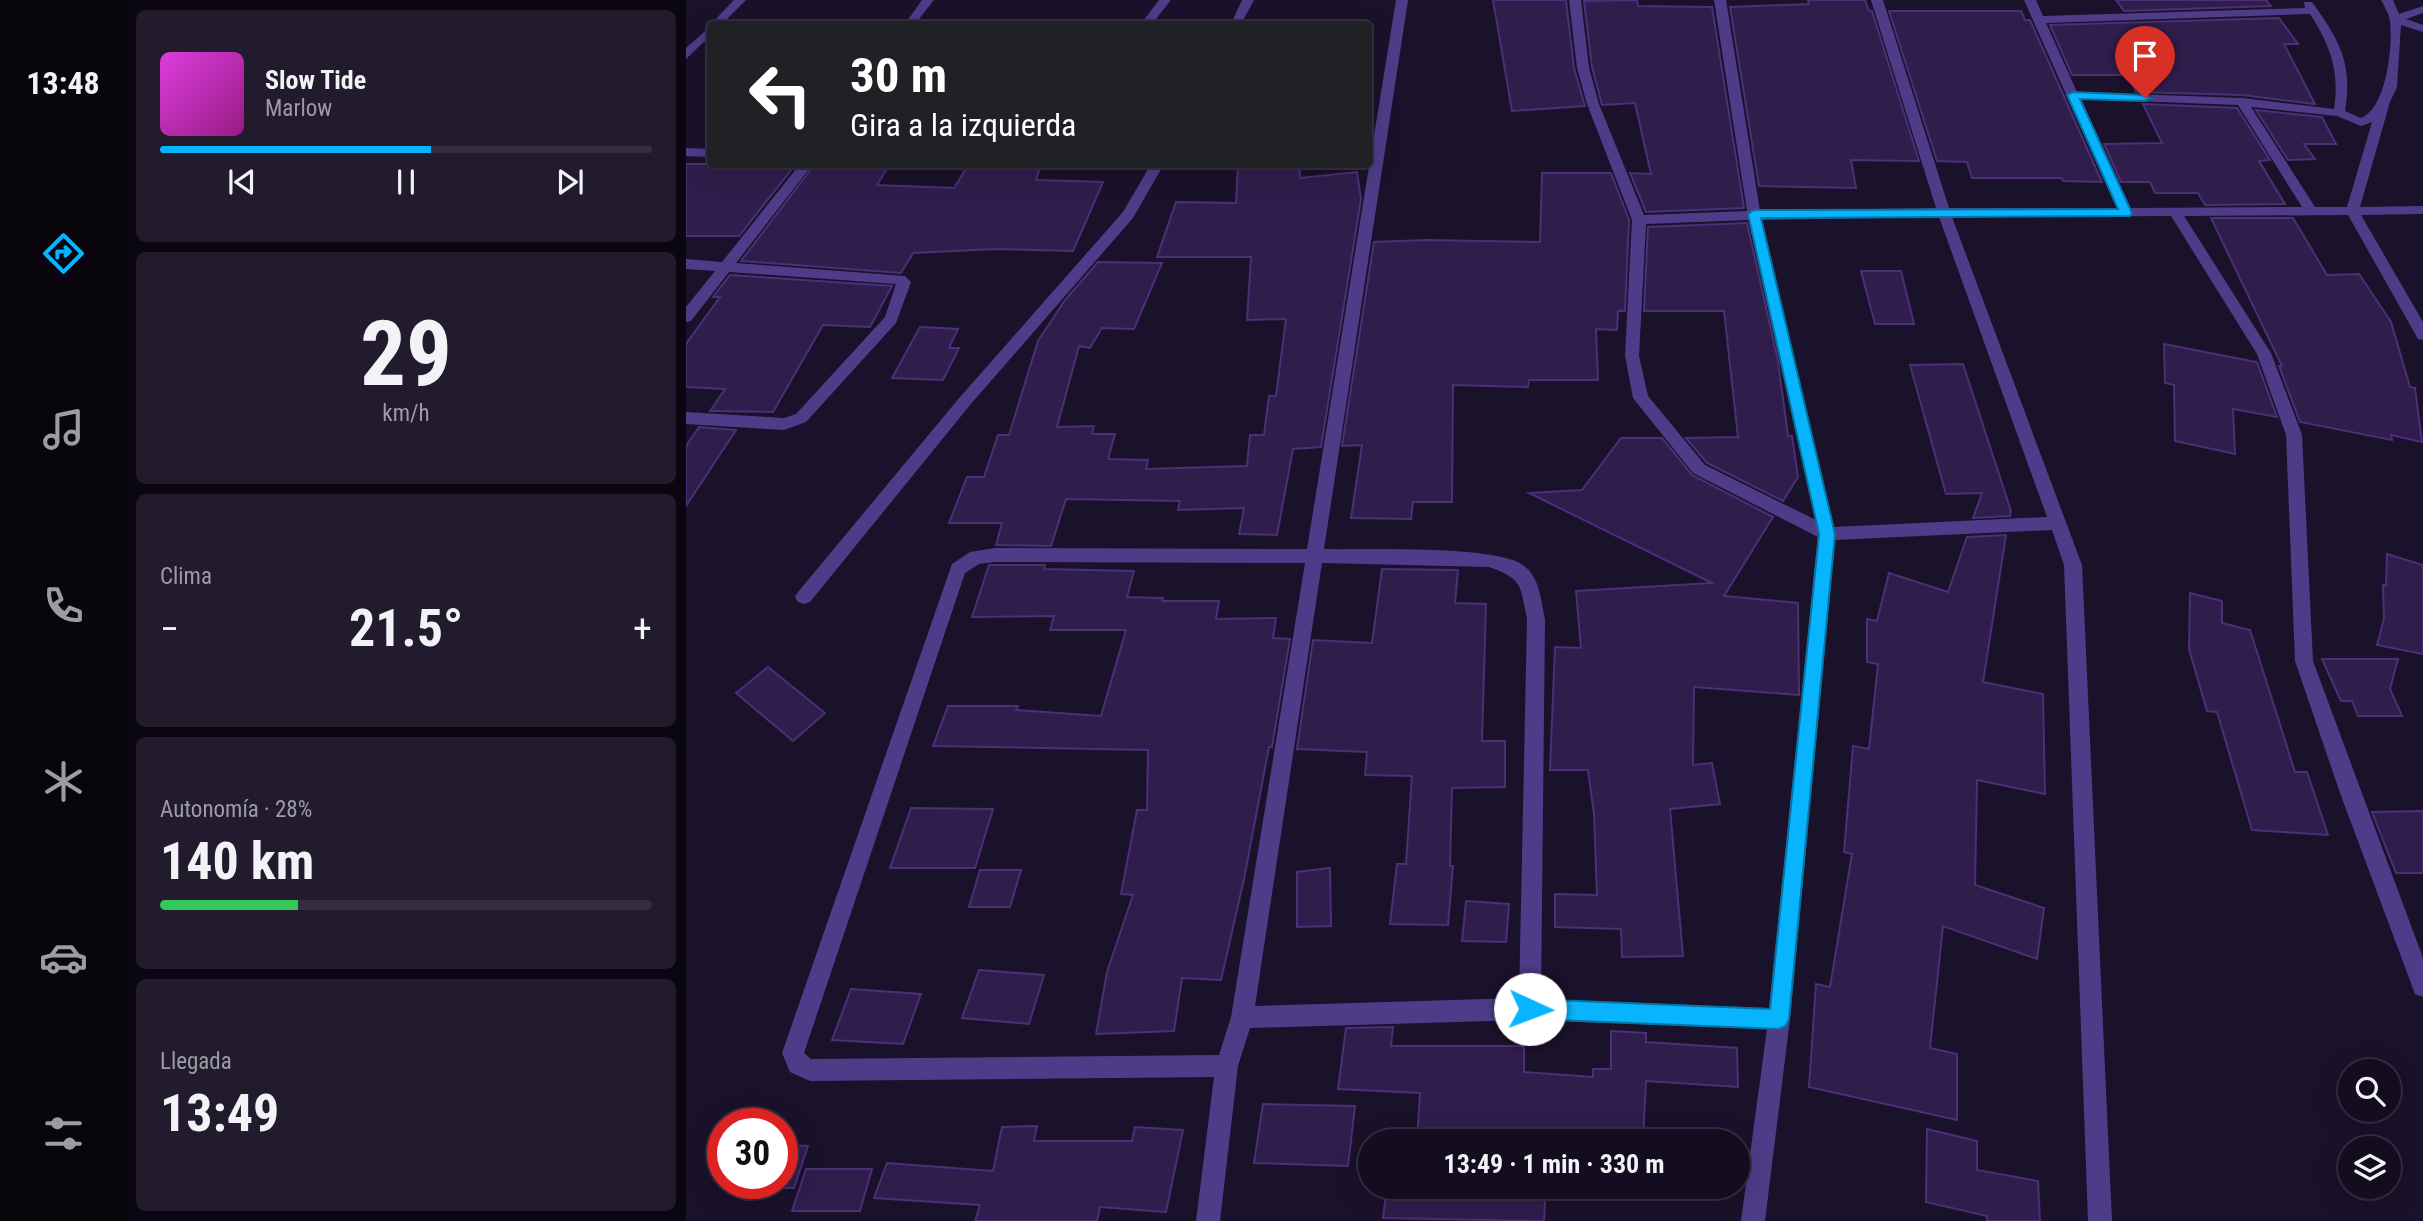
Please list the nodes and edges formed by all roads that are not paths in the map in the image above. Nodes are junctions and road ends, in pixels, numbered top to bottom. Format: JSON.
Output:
{"nodes":[{"id":1,"x":740,"y":0,"type":"edge"},
{"id":2,"x":928,"y":0,"type":"edge"},
{"id":3,"x":1166,"y":0,"type":"edge"},
{"id":4,"x":1248,"y":0,"type":"edge"},
{"id":5,"x":1402,"y":0,"type":"edge"},
{"id":6,"x":1575,"y":0,"type":"edge"},
{"id":7,"x":1720,"y":0,"type":"edge"},
{"id":8,"x":1877,"y":0,"type":"edge"},
{"id":9,"x":2030,"y":0,"type":"edge"},
{"id":10,"x":2306,"y":0,"type":"edge"},
{"id":11,"x":2387,"y":0,"type":"edge"},
{"id":12,"x":2423,"y":9,"type":"edge"},
{"id":13,"x":2313,"y":11,"type":"junction"},
{"id":14,"x":2396,"y":19,"type":"junction"},
{"id":15,"x":2039,"y":20,"type":"junction"},
{"id":16,"x":719,"y":21,"type":"edge"},
{"id":17,"x":911,"y":21,"type":"edge"},
{"id":18,"x":1148,"y":21,"type":"edge"},
{"id":19,"x":1238,"y":21,"type":"edge"},
{"id":20,"x":2423,"y":30,"type":"edge"},
{"id":21,"x":686,"y":33,"type":"edge"},
{"id":22,"x":707,"y":33,"type":"edge"},
{"id":23,"x":707,"y":35,"type":"edge"},
{"id":24,"x":686,"y":55,"type":"edge"},
{"id":25,"x":2073,"y":95,"type":"junction"},
{"id":26,"x":2242,"y":102,"type":"junction"},
{"id":27,"x":2384,"y":102,"type":"junction"},
{"id":28,"x":2339,"y":113,"type":"junction"},
{"id":29,"x":686,"y":152,"type":"edge"},
{"id":30,"x":707,"y":153,"type":"edge"},
{"id":31,"x":804,"y":168,"type":"edge"},
{"id":32,"x":1156,"y":168,"type":"edge"},
{"id":33,"x":2423,"y":210,"type":"edge"},
{"id":34,"x":2311,"y":211,"type":"junction"},
{"id":35,"x":2352,"y":211,"type":"junction"},
{"id":36,"x":1944,"y":212,"type":"junction"},
{"id":37,"x":2126,"y":213,"type":"junction"},
{"id":38,"x":1754,"y":214,"type":"junction"},
{"id":39,"x":2176,"y":214,"type":"junction"},
{"id":40,"x":1639,"y":220,"type":"junction"},
{"id":41,"x":686,"y":264,"type":"edge"},
{"id":42,"x":723,"y":268,"type":"junction"},
{"id":43,"x":686,"y":317,"type":"edge"},
{"id":44,"x":2423,"y":335,"type":"edge"},
{"id":45,"x":686,"y":418,"type":"edge"},
{"id":46,"x":2059,"y":523,"type":"junction"},
{"id":47,"x":1827,"y":534,"type":"junction"},
{"id":48,"x":1314,"y":556,"type":"junction"},
{"id":49,"x":804,"y":597,"type":"dead end"},
{"id":50,"x":2423,"y":986,"type":"edge"},
{"id":51,"x":1530,"y":1009,"type":"junction"},
{"id":52,"x":1242,"y":1017,"type":"junction"},
{"id":53,"x":1779,"y":1019,"type":"junction"},
{"id":54,"x":1227,"y":1066,"type":"junction"},
{"id":55,"x":1208,"y":1221,"type":"edge"},
{"id":56,"x":1753,"y":1221,"type":"edge"},
{"id":57,"x":2100,"y":1221,"type":"edge"}],
"edges":[{"from":1,"to":16,"type":"street"},
{"from":2,"to":17,"type":"street"},
{"from":3,"to":18,"type":"street"},
{"from":4,"to":19,"type":"street"},
{"from":5,"to":48,"type":"street"},
{"from":6,"to":40,"type":"street"},
{"from":7,"to":38,"type":"street"},
{"from":8,"to":36,"type":"street"},
{"from":9,"to":15,"type":"street"},
{"from":10,"to":13,"type":"street"},
{"from":11,"to":14,"type":"street"},
{"from":12,"to":14,"type":"street"},
{"from":13,"to":15,"type":"street"},
{"from":13,"to":28,"type":"street"},
{"from":14,"to":20,"type":"street"},
{"from":14,"to":27,"type":"street"},
{"from":15,"to":25,"type":"street"},
{"from":21,"to":22,"type":"street"},
{"from":23,"to":24,"type":"street"},
{"from":25,"to":26,"type":"street"},
{"from":25,"to":37,"type":"street"},
{"from":26,"to":28,"type":"street"},
{"from":26,"to":34,"type":"street"},
{"from":27,"to":28,"type":"street"},
{"from":27,"to":35,"type":"street"},
{"from":29,"to":30,"type":"street"},
{"from":31,"to":42,"type":"street"},
{"from":32,"to":49,"type":"street"},
{"from":33,"to":35,"type":"street"},
{"from":34,"to":35,"type":"street"},
{"from":34,"to":39,"type":"street"},
{"from":35,"to":44,"type":"street"},
{"from":36,"to":37,"type":"street"},
{"from":36,"to":38,"type":"street"},
{"from":36,"to":46,"type":"street"},
{"from":37,"to":39,"type":"street"},
{"from":38,"to":40,"type":"street"},
{"from":38,"to":47,"type":"street"},
{"from":39,"to":50,"type":"street"},
{"from":40,"to":47,"type":"street"},
{"from":41,"to":42,"type":"street"},
{"from":42,"to":43,"type":"street"},
{"from":42,"to":45,"type":"street"},
{"from":46,"to":47,"type":"street"},
{"from":46,"to":57,"type":"street"},
{"from":47,"to":53,"type":"street"},
{"from":48,"to":51,"type":"street"},
{"from":48,"to":52,"type":"street"},
{"from":48,"to":54,"type":"street"},
{"from":51,"to":52,"type":"street"},
{"from":51,"to":53,"type":"street"},
{"from":52,"to":54,"type":"street"},
{"from":53,"to":56,"type":"street"},
{"from":54,"to":55,"type":"street"}]}
